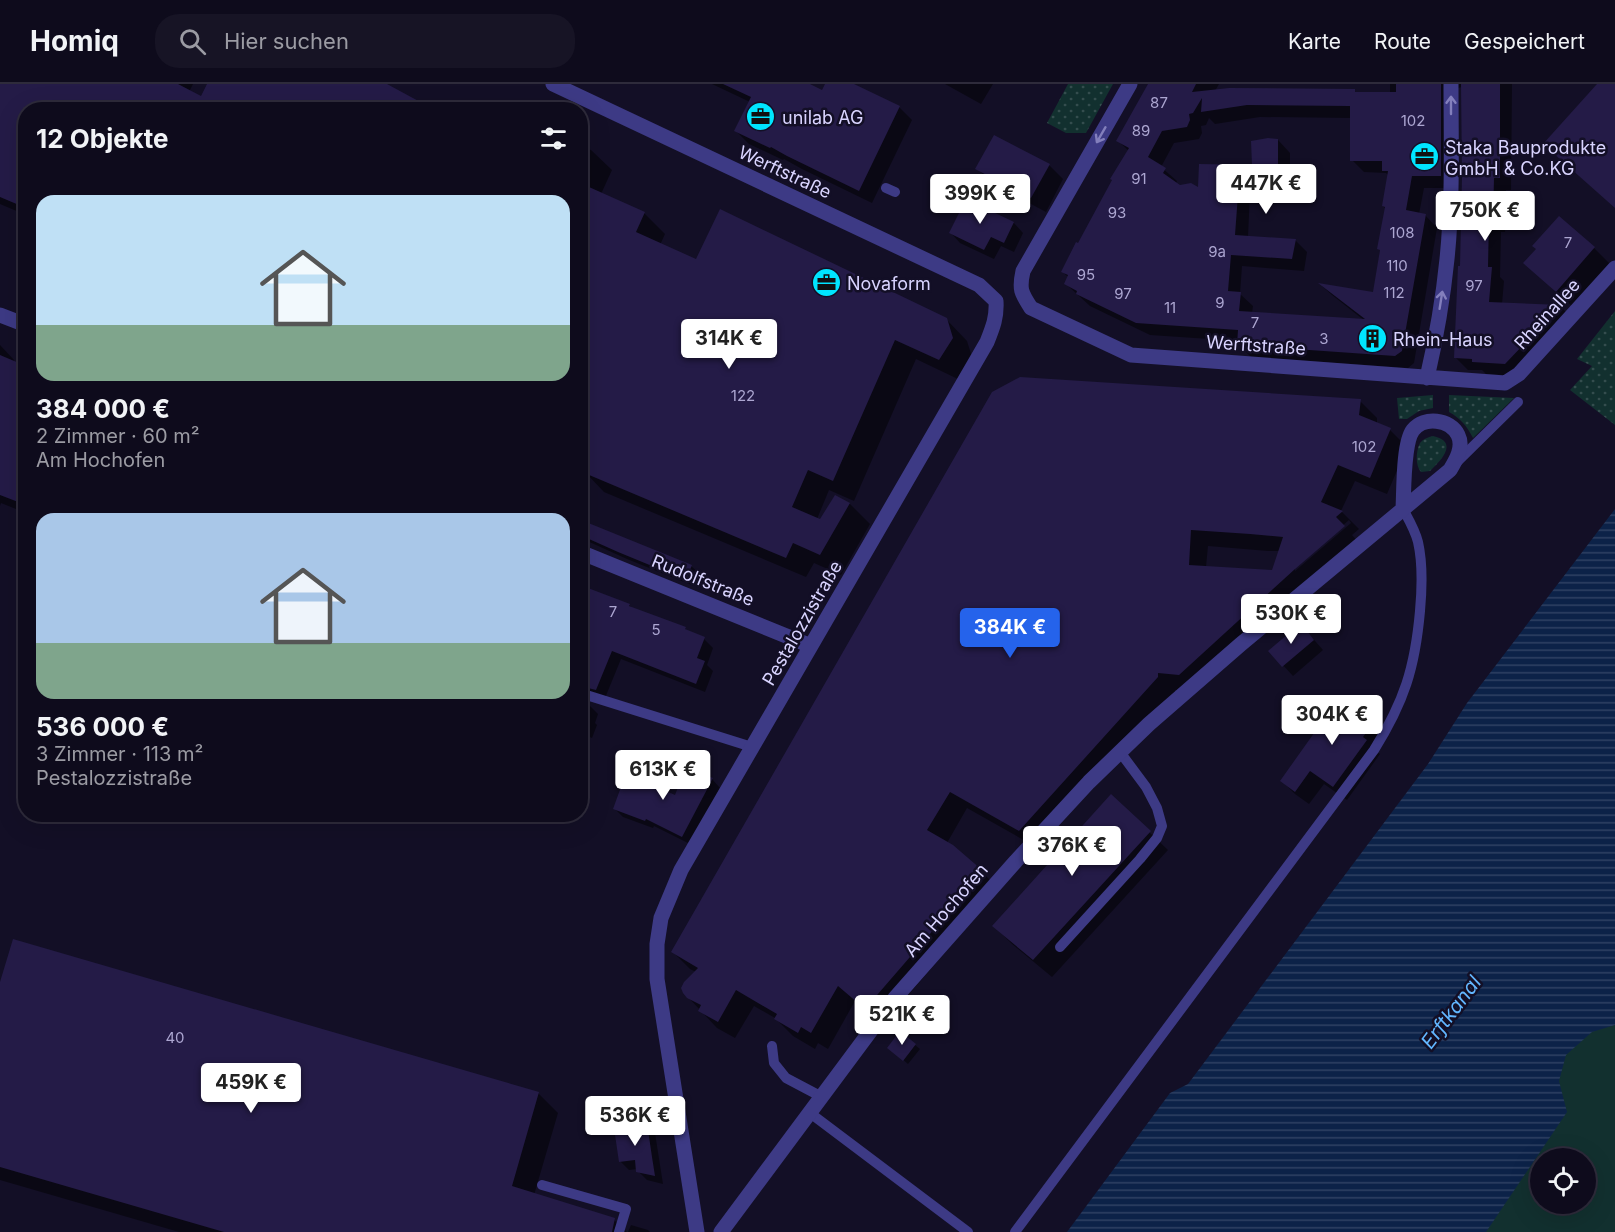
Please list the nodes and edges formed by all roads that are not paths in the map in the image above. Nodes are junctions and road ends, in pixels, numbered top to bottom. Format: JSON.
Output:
{"nodes":[{"id":1,"x":554,"y":84,"type":"edge"},
{"id":2,"x":1130,"y":84,"type":"edge"},
{"id":3,"x":1451,"y":84,"type":"edge"},
{"id":4,"x":1615,"y":268,"type":"edge"},
{"id":5,"x":1021,"y":294,"type":"junction"},
{"id":6,"x":996,"y":301,"type":"junction"},
{"id":7,"x":0,"y":315,"type":"edge"},
{"id":8,"x":18,"y":322,"type":"edge"},
{"id":9,"x":1427,"y":378,"type":"junction"},
{"id":10,"x":1505,"y":383,"type":"joint"},
{"id":11,"x":1518,"y":402,"type":"dead end"},
{"id":12,"x":1450,"y":470,"type":"junction"},
{"id":13,"x":1403,"y":509,"type":"junction"},
{"id":14,"x":588,"y":555,"type":"edge"},
{"id":15,"x":812,"y":645,"type":"junction"},
{"id":16,"x":588,"y":696,"type":"edge"},
{"id":17,"x":752,"y":747,"type":"junction"},
{"id":18,"x":1120,"y":752,"type":"junction"},
{"id":19,"x":1060,"y":947,"type":"dead end"},
{"id":20,"x":772,"y":1046,"type":"dead end"},
{"id":21,"x":822,"y":1096,"type":"junction"},
{"id":22,"x":810,"y":1113,"type":"junction"},
{"id":23,"x":542,"y":1185,"type":"dead end"},
{"id":24,"x":619,"y":1232,"type":"edge"},
{"id":25,"x":697,"y":1232,"type":"edge"},
{"id":26,"x":721,"y":1232,"type":"edge"},
{"id":27,"x":968,"y":1232,"type":"edge"},
{"id":28,"x":1015,"y":1232,"type":"edge"}],
"edges":[{"from":1,"to":6,"type":"street","name":"Werftstraße"},
{"from":2,"to":5,"type":"street","one_way":true},
{"from":9,"to":3,"type":"street","one_way":true},
{"from":4,"to":10,"type":"street","name":"Rheinallee"},
{"from":5,"to":6,"type":"street"},
{"from":5,"to":9,"type":"street","name":"Werftstraße"},
{"from":6,"to":15,"type":"street","name":"Pestalozzistraße"},
{"from":7,"to":8,"type":"street"},
{"from":9,"to":10,"type":"street","name":"Werftstraße"},
{"from":11,"to":12,"type":"lane"},
{"from":12,"to":13,"type":"street","name":"Am Hochofen"},
{"from":12,"to":13,"type":"street"},
{"from":13,"to":18,"type":"street","name":"Am Hochofen"},
{"from":13,"to":28,"type":"lane"},
{"from":14,"to":15,"type":"street","name":"Rudolfstraße"},
{"from":15,"to":17,"type":"street","name":"Pestalozzistraße"},
{"from":16,"to":17,"type":"lane"},
{"from":17,"to":25,"type":"street","name":"Pestalozzistraße"},
{"from":18,"to":19,"type":"lane"},
{"from":18,"to":21,"type":"street","name":"Am Hochofen"},
{"from":20,"to":21,"type":"lane"},
{"from":21,"to":22,"type":"street","name":"Am Hochofen"},
{"from":22,"to":26,"type":"street","name":"Am Hochofen"},
{"from":22,"to":27,"type":"lane"},
{"from":23,"to":24,"type":"lane"}]}
